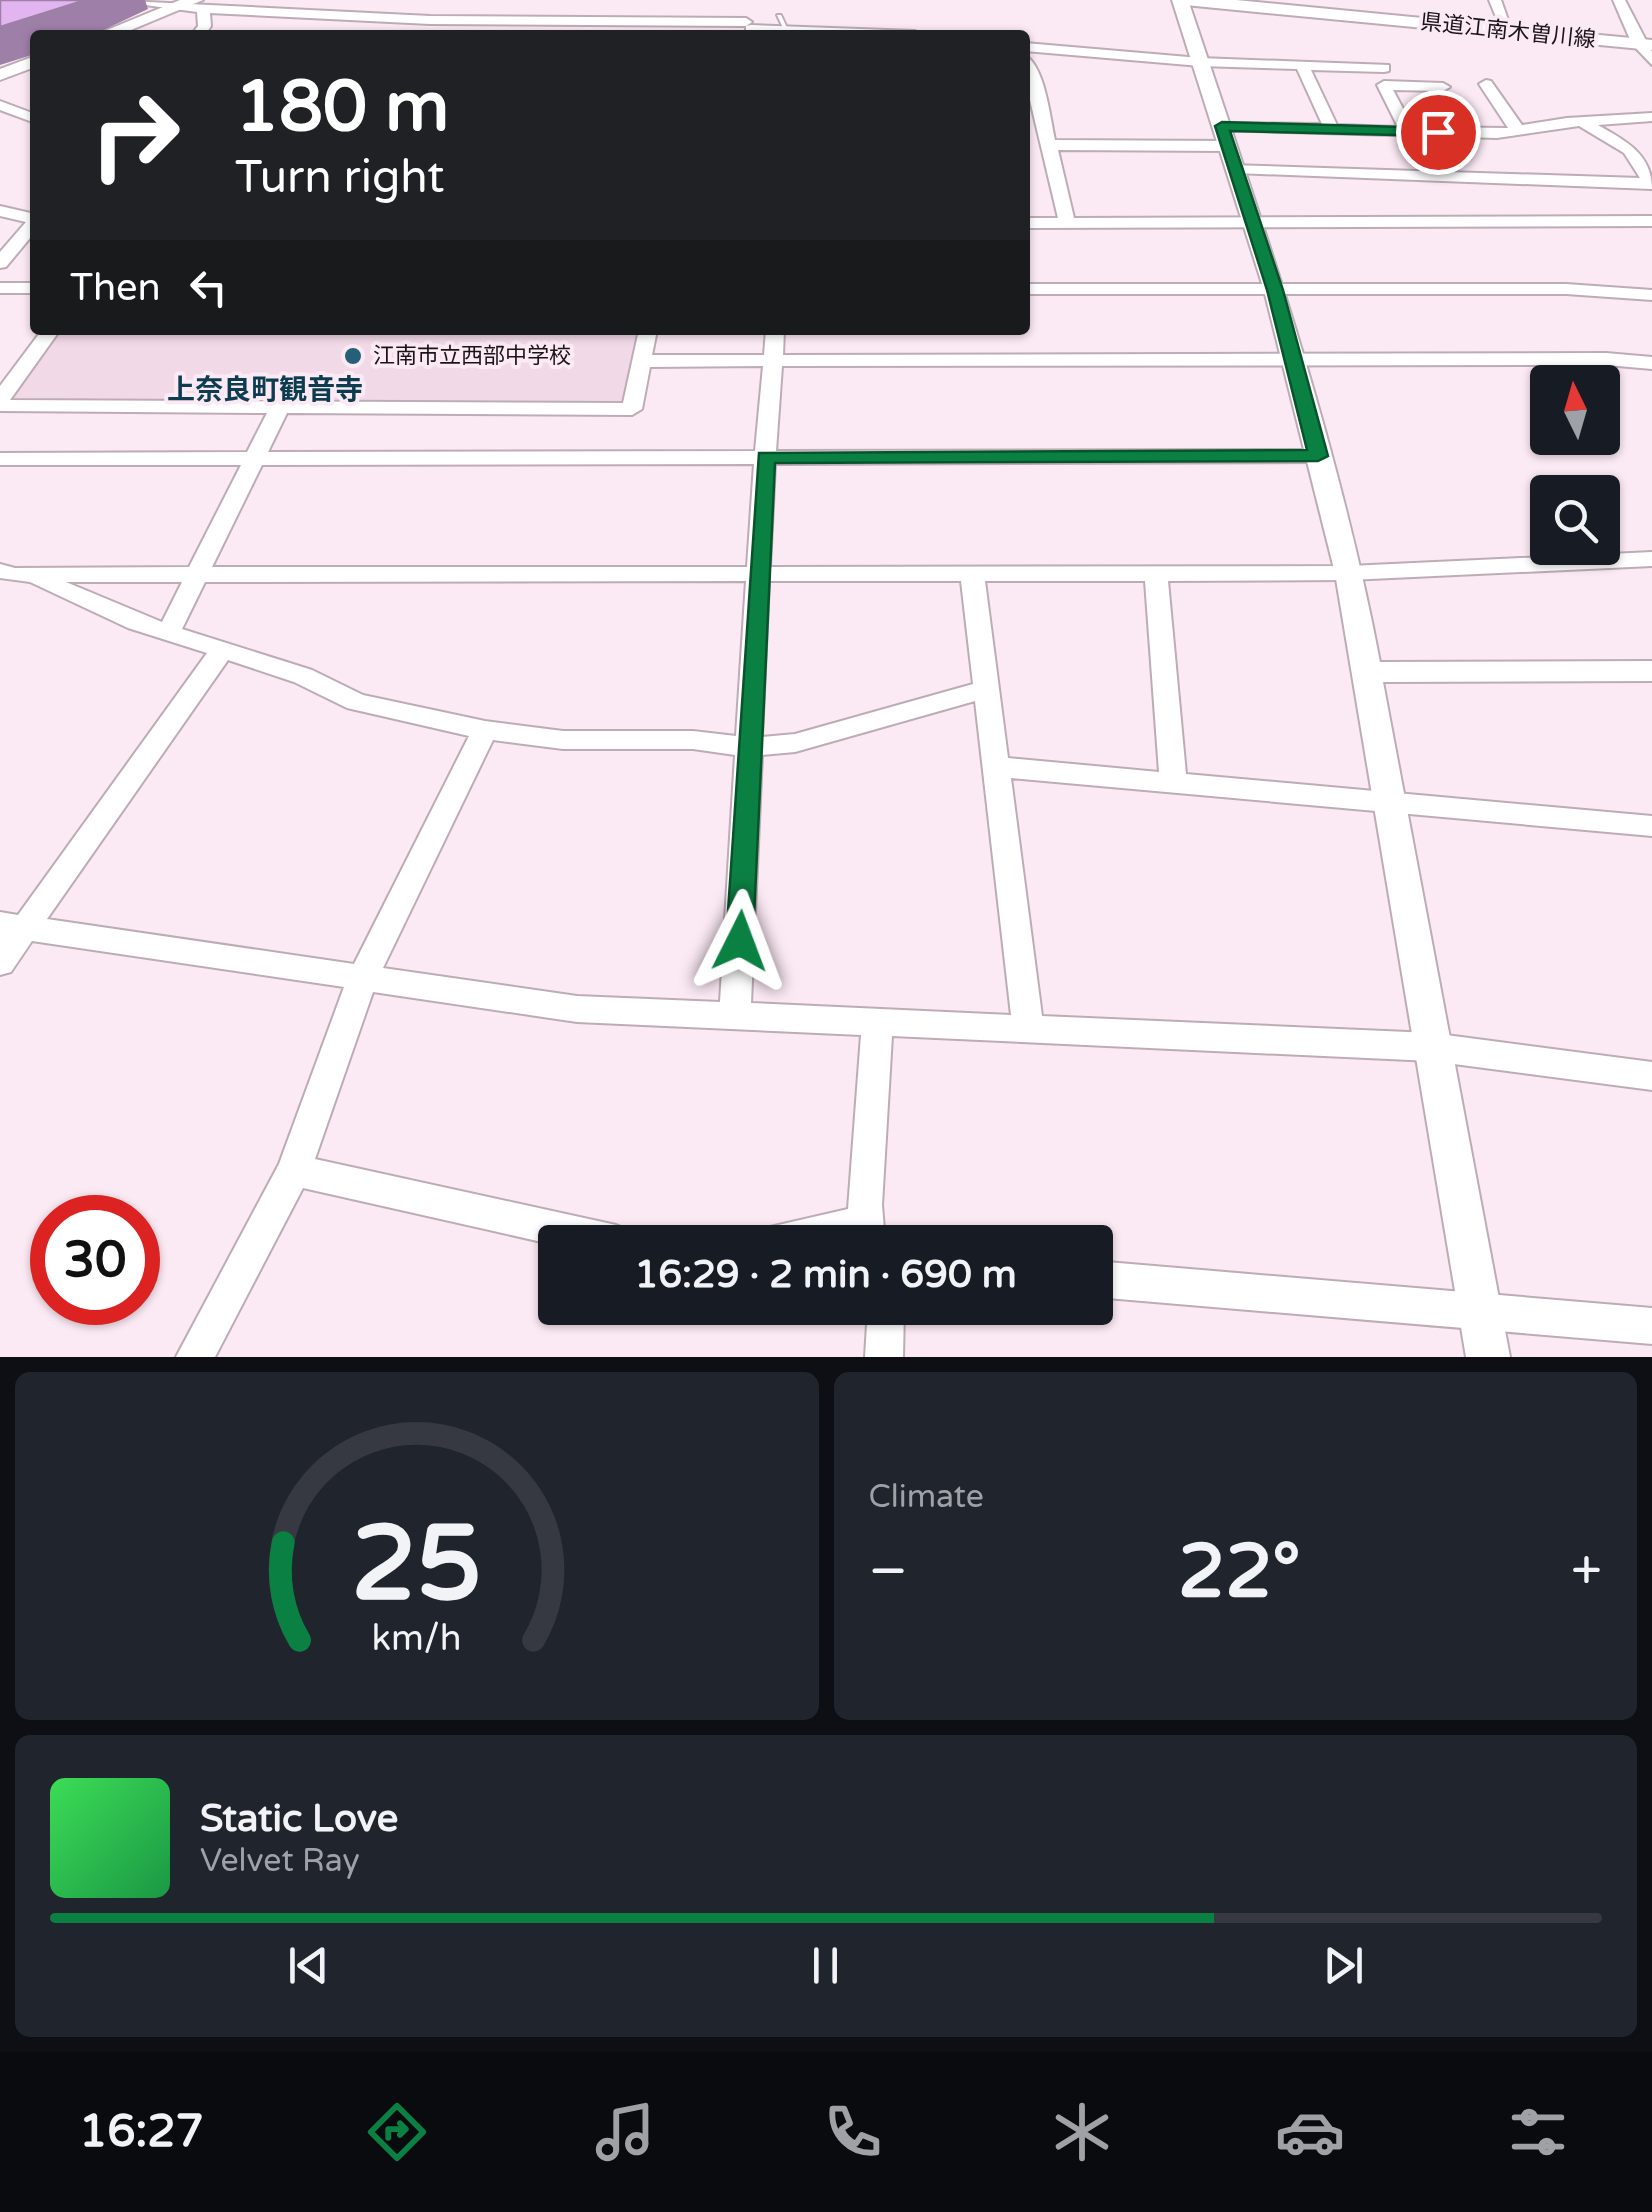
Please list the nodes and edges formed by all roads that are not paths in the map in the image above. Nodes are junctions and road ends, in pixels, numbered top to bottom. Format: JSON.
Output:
{"nodes":[{"id":1,"x":114,"y":0,"type":"edge"},
{"id":2,"x":348,"y":0,"type":"edge"},
{"id":3,"x":490,"y":0,"type":"edge"},
{"id":4,"x":546,"y":0,"type":"edge"},
{"id":5,"x":1183,"y":0,"type":"edge"},
{"id":6,"x":1495,"y":0,"type":"edge"},
{"id":7,"x":168,"y":4,"type":"edge"},
{"id":8,"x":199,"y":5,"type":"edge"},
{"id":9,"x":1627,"y":9,"type":"edge"},
{"id":10,"x":734,"y":11,"type":"dead end"},
{"id":11,"x":327,"y":17,"type":"junction"},
{"id":12,"x":356,"y":18,"type":"junction"},
{"id":13,"x":534,"y":22,"type":"junction"},
{"id":14,"x":471,"y":26,"type":"edge"},
{"id":15,"x":684,"y":29,"type":"edge"},
{"id":16,"x":750,"y":29,"type":"edge"},
{"id":17,"x":114,"y":30,"type":"edge"},
{"id":18,"x":202,"y":30,"type":"edge"},
{"id":19,"x":351,"y":30,"type":"edge"},
{"id":20,"x":864,"y":30,"type":"edge"},
{"id":21,"x":1508,"y":31,"type":"junction"},
{"id":22,"x":1645,"y":44,"type":"edge"},
{"id":23,"x":1030,"y":46,"type":"edge"},
{"id":24,"x":1652,"y":61,"type":"edge"},
{"id":25,"x":1200,"y":62,"type":"junction"},
{"id":26,"x":30,"y":64,"type":"edge"},
{"id":27,"x":1302,"y":65,"type":"junction"},
{"id":28,"x":1384,"y":68,"type":"dead end"},
{"id":29,"x":0,"y":75,"type":"edge"},
{"id":30,"x":1486,"y":84,"type":"dead end"},
{"id":31,"x":1443,"y":87,"type":"dead end"},
{"id":32,"x":0,"y":105,"type":"edge"},
{"id":33,"x":1033,"y":116,"type":"edge"},
{"id":34,"x":30,"y":117,"type":"edge"},
{"id":35,"x":30,"y":117,"type":"edge"},
{"id":36,"x":1652,"y":117,"type":"edge"},
{"id":37,"x":1582,"y":121,"type":"junction"},
{"id":38,"x":0,"y":127,"type":"edge"},
{"id":39,"x":1332,"y":130,"type":"junction"},
{"id":40,"x":1408,"y":131,"type":"junction"},
{"id":41,"x":1518,"y":131,"type":"junction"},
{"id":42,"x":1048,"y":145,"type":"junction"},
{"id":43,"x":1228,"y":147,"type":"junction"},
{"id":44,"x":1652,"y":184,"type":"edge"},
{"id":45,"x":0,"y":211,"type":"edge"},
{"id":46,"x":30,"y":220,"type":"edge"},
{"id":47,"x":1652,"y":221,"type":"edge"},
{"id":48,"x":1030,"y":223,"type":"edge"},
{"id":49,"x":1066,"y":223,"type":"junction"},
{"id":50,"x":1254,"y":223,"type":"junction"},
{"id":51,"x":30,"y":227,"type":"edge"},
{"id":52,"x":0,"y":263,"type":"edge"},
{"id":53,"x":0,"y":288,"type":"edge"},
{"id":54,"x":30,"y":288,"type":"edge"},
{"id":55,"x":1030,"y":289,"type":"edge"},
{"id":56,"x":1275,"y":290,"type":"junction"},
{"id":57,"x":1652,"y":295,"type":"edge"},
{"id":58,"x":47,"y":335,"type":"edge"},
{"id":59,"x":647,"y":335,"type":"edge"},
{"id":60,"x":775,"y":335,"type":"edge"},
{"id":61,"x":773,"y":360,"type":"junction"},
{"id":62,"x":642,"y":361,"type":"junction"},
{"id":63,"x":0,"y":362,"type":"edge"},
{"id":64,"x":28,"y":362,"type":"junction"},
{"id":65,"x":1295,"y":363,"type":"junction"},
{"id":66,"x":1652,"y":363,"type":"edge"},
{"id":67,"x":0,"y":400,"type":"edge"},
{"id":68,"x":280,"y":407,"type":"junction"},
{"id":69,"x":1318,"y":456,"type":"junction"},
{"id":70,"x":766,"y":458,"type":"junction"},
{"id":71,"x":0,"y":459,"type":"edge"},
{"id":72,"x":252,"y":459,"type":"junction"},
{"id":73,"x":1652,"y":559,"type":"edge"},
{"id":74,"x":0,"y":570,"type":"edge"},
{"id":75,"x":1156,"y":572,"type":"junction"},
{"id":76,"x":200,"y":573,"type":"junction"},
{"id":77,"x":972,"y":573,"type":"junction"},
{"id":78,"x":1349,"y":573,"type":"junction"},
{"id":79,"x":758,"y":574,"type":"junction"},
{"id":80,"x":30,"y":575,"type":"junction"},
{"id":81,"x":168,"y":633,"type":"junction"},
{"id":82,"x":222,"y":650,"type":"junction"},
{"id":83,"x":1652,"y":671,"type":"edge"},
{"id":84,"x":1370,"y":672,"type":"junction"},
{"id":85,"x":985,"y":689,"type":"junction"},
{"id":86,"x":486,"y":730,"type":"junction"},
{"id":87,"x":750,"y":747,"type":"junction"},
{"id":88,"x":995,"y":767,"type":"junction"},
{"id":89,"x":1174,"y":783,"type":"junction"},
{"id":90,"x":1392,"y":803,"type":"junction"},
{"id":91,"x":1652,"y":826,"type":"edge"},
{"id":92,"x":13,"y":926,"type":"edge"},
{"id":93,"x":0,"y":964,"type":"edge"},
{"id":94,"x":363,"y":977,"type":"junction"},
{"id":95,"x":735,"y":1018,"type":"junction"},
{"id":96,"x":876,"y":1025,"type":"junction"},
{"id":97,"x":1028,"y":1030,"type":"junction"},
{"id":98,"x":1431,"y":1046,"type":"junction"},
{"id":99,"x":1652,"y":1076,"type":"edge"},
{"id":100,"x":294,"y":1170,"type":"junction"},
{"id":101,"x":540,"y":1225,"type":"edge"},
{"id":102,"x":867,"y":1225,"type":"edge"},
{"id":103,"x":1113,"y":1281,"type":"edge"},
{"id":104,"x":1480,"y":1312,"type":"junction"},
{"id":105,"x":885,"y":1325,"type":"edge"},
{"id":106,"x":1652,"y":1326,"type":"edge"},
{"id":107,"x":194,"y":1357,"type":"edge"},
{"id":108,"x":884,"y":1357,"type":"edge"},
{"id":109,"x":1488,"y":1357,"type":"edge"}],
"edges":[{"from":1,"to":7,"type":"street"},
{"from":2,"to":11,"type":"street"},
{"from":3,"to":14,"type":"street"},
{"from":4,"to":13,"type":"street"},
{"from":5,"to":21,"type":"main road","name":"県道江南木曽川線"},
{"from":5,"to":25,"type":"street"},
{"from":6,"to":21,"type":"street"},
{"from":7,"to":8,"type":"main road"},
{"from":7,"to":17,"type":"main road"},
{"from":8,"to":11,"type":"street"},
{"from":8,"to":18,"type":"street"},
{"from":9,"to":22,"type":"street"},
{"from":10,"to":16,"type":"street"},
{"from":11,"to":12,"type":"street"},
{"from":12,"to":14,"type":"street"},
{"from":12,"to":19,"type":"street"},
{"from":13,"to":14,"type":"street"},
{"from":13,"to":15,"type":"street"},
{"from":15,"to":16,"type":"street"},
{"from":16,"to":20,"type":"street"},
{"from":21,"to":22,"type":"main road","name":"県道江南木曽川線"},
{"from":22,"to":24,"type":"street"},
{"from":23,"to":25,"type":"street"},
{"from":25,"to":27,"type":"street"},
{"from":25,"to":43,"type":"street"},
{"from":26,"to":29,"type":"main road"},
{"from":27,"to":28,"type":"street"},
{"from":27,"to":39,"type":"street"},
{"from":30,"to":41,"type":"street"},
{"from":31,"to":40,"type":"street"},
{"from":32,"to":34,"type":"street"},
{"from":33,"to":42,"type":"street"},
{"from":35,"to":38,"type":"street"},
{"from":36,"to":37,"type":"street"},
{"from":37,"to":41,"type":"street"},
{"from":37,"to":44,"type":"street"},
{"from":39,"to":40,"type":"street"},
{"from":39,"to":43,"type":"street"},
{"from":40,"to":41,"type":"street"},
{"from":42,"to":43,"type":"street"},
{"from":42,"to":49,"type":"street"},
{"from":43,"to":44,"type":"street"},
{"from":43,"to":50,"type":"street"},
{"from":45,"to":46,"type":"street"},
{"from":47,"to":50,"type":"street"},
{"from":48,"to":49,"type":"street"},
{"from":49,"to":50,"type":"street"},
{"from":50,"to":56,"type":"street"},
{"from":51,"to":52,"type":"street"},
{"from":53,"to":54,"type":"street"},
{"from":55,"to":56,"type":"street"},
{"from":56,"to":57,"type":"street"},
{"from":56,"to":65,"type":"street"},
{"from":58,"to":64,"type":"street"},
{"from":59,"to":62,"type":"street"},
{"from":60,"to":61,"type":"street"},
{"from":61,"to":62,"type":"street"},
{"from":61,"to":65,"type":"street"},
{"from":61,"to":70,"type":"street"},
{"from":62,"to":68,"type":"street"},
{"from":63,"to":64,"type":"street"},
{"from":64,"to":67,"type":"street"},
{"from":65,"to":66,"type":"street"},
{"from":65,"to":69,"type":"street"},
{"from":67,"to":68,"type":"street"},
{"from":68,"to":72,"type":"street"},
{"from":69,"to":70,"type":"street"},
{"from":69,"to":78,"type":"street"},
{"from":70,"to":72,"type":"street"},
{"from":70,"to":79,"type":"street"},
{"from":71,"to":72,"type":"street"},
{"from":72,"to":76,"type":"street"},
{"from":73,"to":78,"type":"street"},
{"from":74,"to":80,"type":"street"},
{"from":75,"to":77,"type":"street"},
{"from":75,"to":78,"type":"street"},
{"from":75,"to":89,"type":"street"},
{"from":76,"to":79,"type":"street"},
{"from":76,"to":80,"type":"street"},
{"from":76,"to":81,"type":"street"},
{"from":77,"to":79,"type":"street"},
{"from":77,"to":85,"type":"street"},
{"from":78,"to":84,"type":"street"},
{"from":79,"to":87,"type":"street"},
{"from":80,"to":81,"type":"street"},
{"from":81,"to":82,"type":"street"},
{"from":82,"to":86,"type":"street"},
{"from":82,"to":92,"type":"street"},
{"from":83,"to":84,"type":"street"},
{"from":84,"to":90,"type":"street"},
{"from":85,"to":87,"type":"street"},
{"from":85,"to":88,"type":"street"},
{"from":86,"to":87,"type":"street"},
{"from":86,"to":94,"type":"street"},
{"from":87,"to":95,"type":"street"},
{"from":88,"to":89,"type":"street"},
{"from":88,"to":97,"type":"street"},
{"from":89,"to":90,"type":"street"},
{"from":90,"to":91,"type":"street"},
{"from":90,"to":98,"type":"street"},
{"from":92,"to":93,"type":"street"},
{"from":92,"to":94,"type":"street"},
{"from":94,"to":95,"type":"street"},
{"from":94,"to":100,"type":"street"},
{"from":95,"to":96,"type":"street"},
{"from":96,"to":97,"type":"street"},
{"from":96,"to":102,"type":"street"},
{"from":97,"to":98,"type":"street"},
{"from":98,"to":99,"type":"street"},
{"from":98,"to":104,"type":"street"},
{"from":100,"to":101,"type":"street"},
{"from":100,"to":107,"type":"street"},
{"from":103,"to":104,"type":"street"},
{"from":104,"to":106,"type":"street"},
{"from":104,"to":109,"type":"street"},
{"from":105,"to":108,"type":"street"}]}
